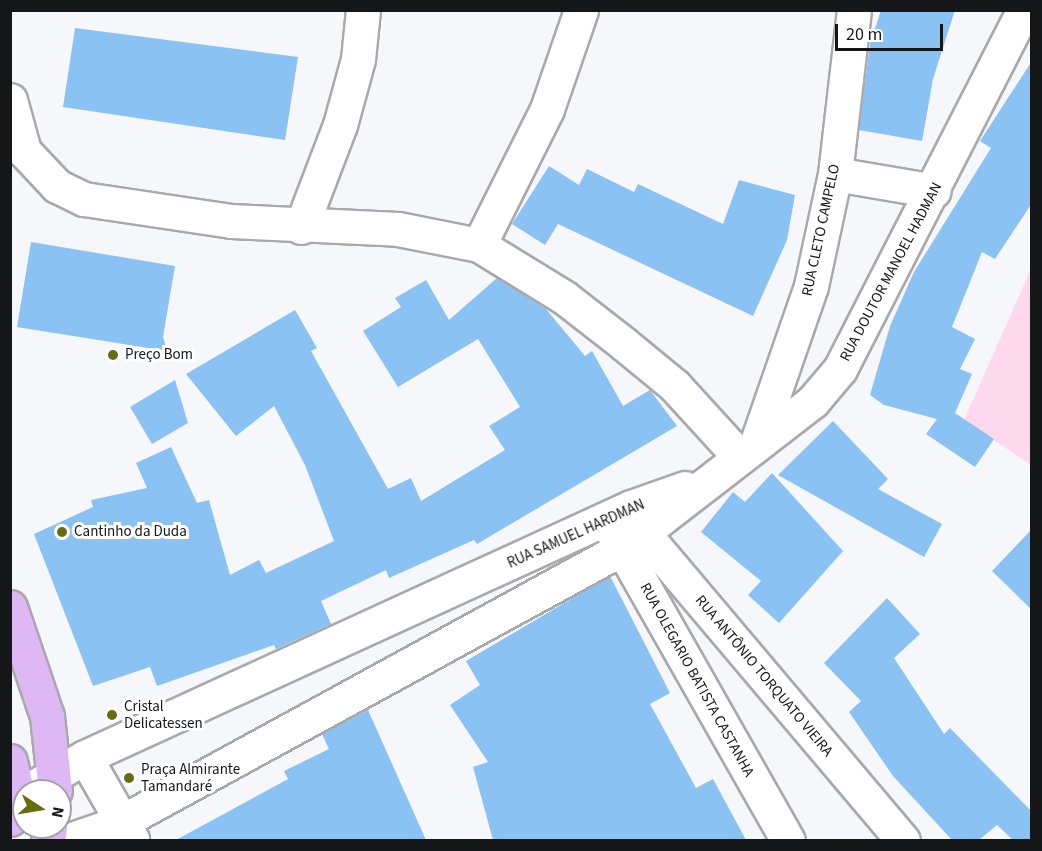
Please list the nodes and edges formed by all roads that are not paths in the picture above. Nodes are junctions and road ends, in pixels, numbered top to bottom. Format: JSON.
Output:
{"nodes":[{"id":1,"x":363,"y":10,"type":"edge"},
{"id":2,"x":581,"y":10,"type":"edge"},
{"id":3,"x":854,"y":10,"type":"edge"},
{"id":4,"x":1024,"y":10,"type":"edge"},
{"id":5,"x":10,"y":100,"type":"edge"},
{"id":6,"x":835,"y":174,"type":"junction"},
{"id":7,"x":934,"y":191,"type":"junction"},
{"id":8,"x":301,"y":227,"type":"junction"},
{"id":9,"x":479,"y":245,"type":"junction"},
{"id":10,"x":747,"y":449,"type":"junction"},
{"id":11,"x":698,"y":484,"type":"joint"},
{"id":12,"x":626,"y":527,"type":"junction"},
{"id":13,"x":10,"y":607,"type":"edge"},
{"id":14,"x":85,"y":757,"type":"junction"},
{"id":15,"x":10,"y":761,"type":"edge"},
{"id":16,"x":20,"y":779,"type":"edge"},
{"id":17,"x":33,"y":779,"type":"edge"},
{"id":18,"x":53,"y":779,"type":"edge"},
{"id":19,"x":127,"y":831,"type":"edge"},
{"id":20,"x":69,"y":840,"type":"edge"},
{"id":21,"x":788,"y":840,"type":"edge"},
{"id":22,"x":903,"y":840,"type":"edge"}],
"edges":[{"from":1,"to":8,"type":"street"},
{"from":2,"to":9,"type":"street"},
{"from":3,"to":6,"type":"street","name":"RUA CLETO CAMPELO"},
{"from":4,"to":7,"type":"street","name":"RUA DOUTOR MANOEL HADMAN"},
{"from":5,"to":8,"type":"street"},
{"from":6,"to":7,"type":"street"},
{"from":6,"to":10,"type":"street","name":"RUA CLETO CAMPELO"},
{"from":7,"to":10,"type":"street","name":"RUA DOUTOR MANOEL HADMAN"},
{"from":8,"to":9,"type":"street"},
{"from":9,"to":10,"type":"street"},
{"from":10,"to":11,"type":"street","name":"RUA DOUTOR MANOEL HADMAN"},
{"from":11,"to":12,"type":"street","name":"RUA SAMUEL HARDMAN"},
{"from":12,"to":14,"type":"street","name":"RUA SAMUEL HARDMAN"},
{"from":12,"to":19,"type":"street","name":"RUA SAMUEL HARDMAN"},
{"from":12,"to":21,"type":"street","name":"RUA OLEGARIO BATISTA CASTANHA"},
{"from":12,"to":22,"type":"street","name":"RUA ANTÔNIO TORQUATO VIEIRA"},
{"from":13,"to":17,"type":"main road"},
{"from":14,"to":18,"type":"street","name":"RUA SAMUEL HARDMAN"},
{"from":14,"to":19,"type":"street"},
{"from":15,"to":16,"type":"main road"},
{"from":19,"to":20,"type":"street","name":"RUA SAMUEL HARDMAN"}]}
